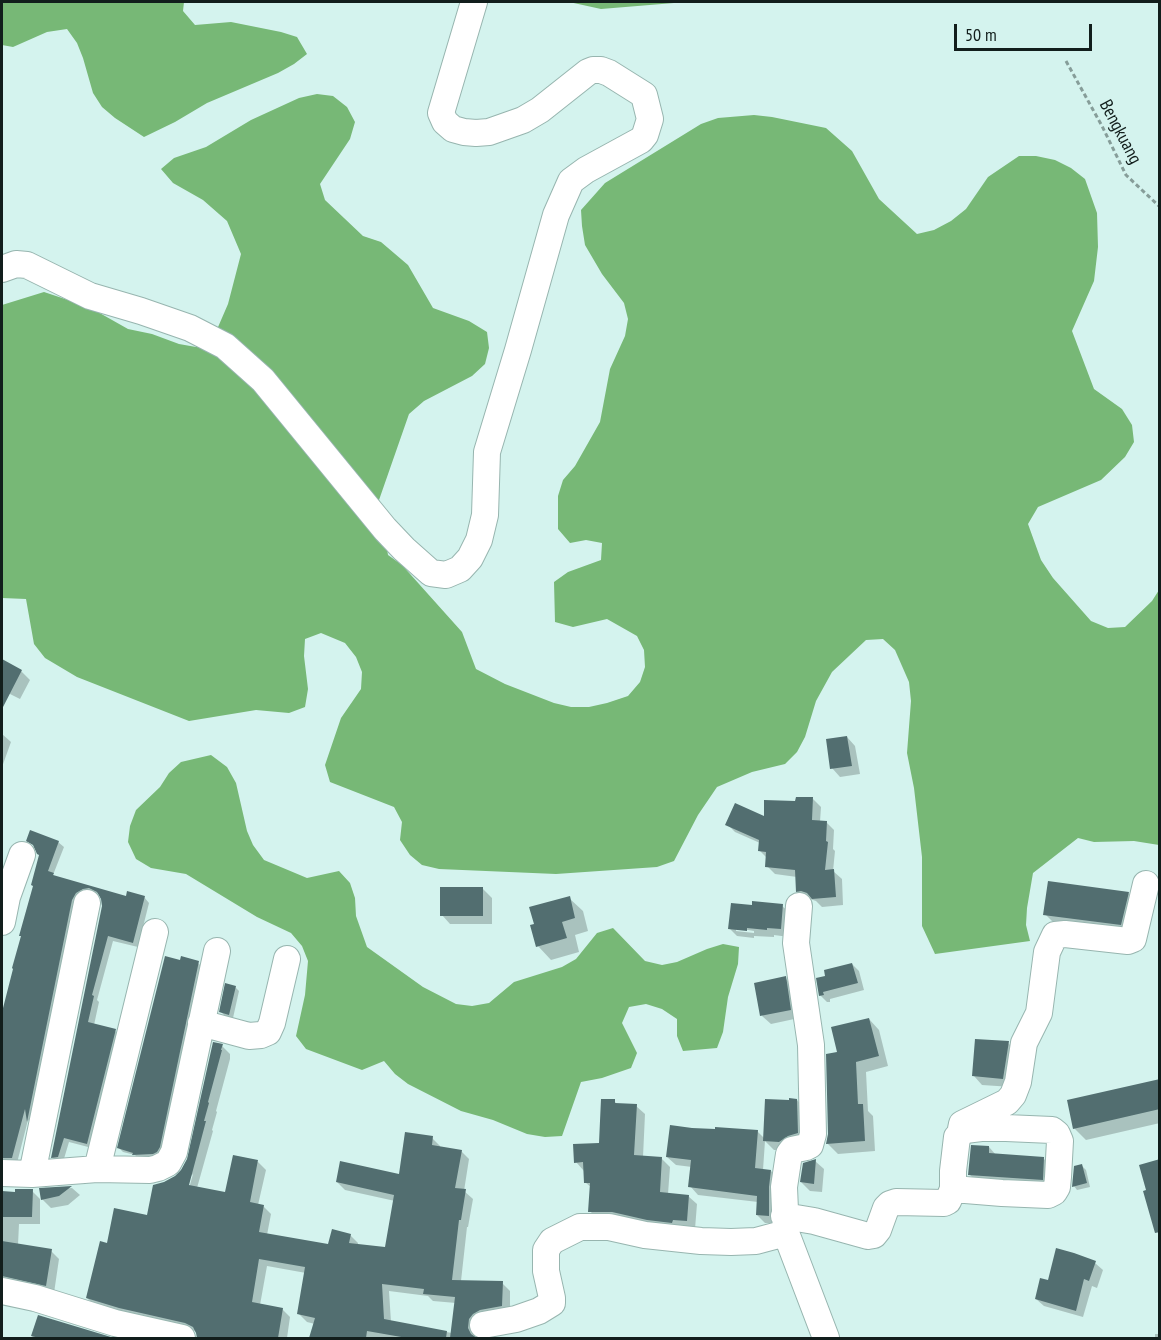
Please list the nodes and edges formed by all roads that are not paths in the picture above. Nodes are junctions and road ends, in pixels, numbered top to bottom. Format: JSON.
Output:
{"nodes":[{"id":1,"x":474,"y":2,"type":"edge"},
{"id":2,"x":2,"y":268,"type":"edge"},
{"id":3,"x":22,"y":855,"type":"dead end"},
{"id":4,"x":1146,"y":884,"type":"dead end"},
{"id":5,"x":87,"y":903,"type":"dead end"},
{"id":6,"x":799,"y":906,"type":"dead end"},
{"id":7,"x":2,"y":922,"type":"edge"},
{"id":8,"x":155,"y":932,"type":"dead end"},
{"id":9,"x":217,"y":951,"type":"dead end"},
{"id":10,"x":287,"y":959,"type":"dead end"},
{"id":11,"x":201,"y":1023,"type":"junction"},
{"id":12,"x":957,"y":1137,"type":"junction"},
{"id":13,"x":97,"y":1168,"type":"junction"},
{"id":14,"x":2,"y":1173,"type":"edge"},
{"id":15,"x":32,"y":1174,"type":"junction"},
{"id":16,"x":953,"y":1189,"type":"junction"},
{"id":17,"x":785,"y":1225,"type":"junction"},
{"id":18,"x":2,"y":1291,"type":"edge"},
{"id":19,"x":483,"y":1325,"type":"dead end"},
{"id":20,"x":182,"y":1338,"type":"edge"},
{"id":21,"x":826,"y":1338,"type":"edge"}],
"edges":[{"from":1,"to":2,"type":"street"},
{"from":3,"to":7,"type":"street"},
{"from":4,"to":12,"type":"street"},
{"from":5,"to":15,"type":"street"},
{"from":6,"to":17,"type":"street"},
{"from":8,"to":13,"type":"street"},
{"from":9,"to":11,"type":"street"},
{"from":10,"to":11,"type":"street"},
{"from":11,"to":13,"type":"street"},
{"from":12,"to":16,"type":"street"},
{"from":12,"to":16,"type":"street"},
{"from":13,"to":15,"type":"street"},
{"from":14,"to":15,"type":"street"},
{"from":16,"to":17,"type":"street"},
{"from":17,"to":19,"type":"street"},
{"from":17,"to":21,"type":"street"},
{"from":18,"to":20,"type":"street"}]}
